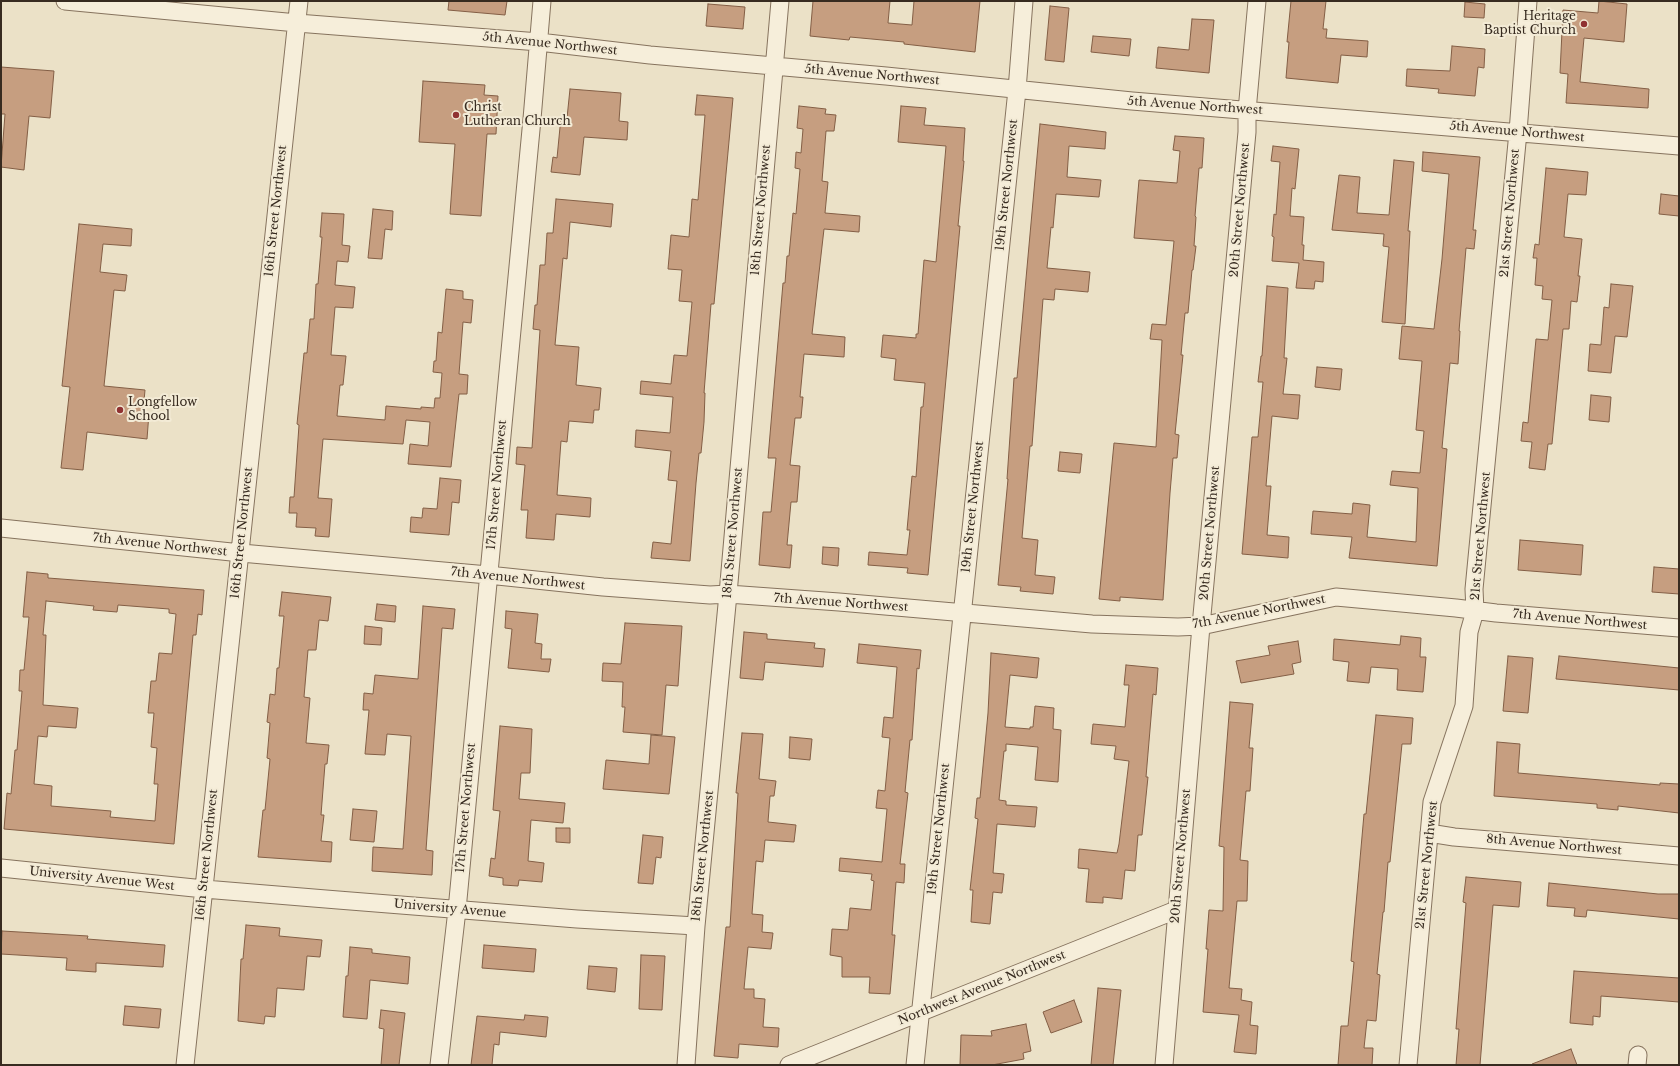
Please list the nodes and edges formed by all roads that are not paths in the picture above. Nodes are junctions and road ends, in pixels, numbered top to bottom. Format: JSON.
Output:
{"nodes":[{"id":1,"x":65,"y":1,"type":"edge"},
{"id":2,"x":299,"y":1,"type":"edge"},
{"id":3,"x":542,"y":1,"type":"edge"},
{"id":4,"x":780,"y":1,"type":"edge"},
{"id":5,"x":1024,"y":1,"type":"edge"},
{"id":6,"x":1257,"y":1,"type":"edge"},
{"id":7,"x":1528,"y":1,"type":"edge"},
{"id":8,"x":297,"y":22,"type":"junction"},
{"id":9,"x":539,"y":42,"type":"junction"},
{"id":10,"x":773,"y":66,"type":"junction"},
{"id":11,"x":1017,"y":90,"type":"junction"},
{"id":12,"x":1247,"y":111,"type":"junction"},
{"id":13,"x":1518,"y":132,"type":"junction"},
{"id":14,"x":1679,"y":146,"type":"edge"},
{"id":15,"x":1,"y":528,"type":"edge"},
{"id":16,"x":241,"y":553,"type":"junction"},
{"id":17,"x":488,"y":575,"type":"junction"},
{"id":18,"x":728,"y":594,"type":"junction"},
{"id":19,"x":1475,"y":611,"type":"junction"},
{"id":20,"x":962,"y":613,"type":"junction"},
{"id":21,"x":1202,"y":626,"type":"junction"},
{"id":22,"x":1679,"y":628,"type":"edge"},
{"id":23,"x":1429,"y":833,"type":"junction"},
{"id":24,"x":1679,"y":856,"type":"edge"},
{"id":25,"x":1,"y":868,"type":"edge"},
{"id":26,"x":204,"y":889,"type":"junction"},
{"id":27,"x":457,"y":910,"type":"junction"},
{"id":28,"x":1176,"y":910,"type":"junction"},
{"id":29,"x":696,"y":926,"type":"junction"},
{"id":30,"x":920,"y":1013,"type":"junction"},
{"id":31,"x":185,"y":1065,"type":"edge"},
{"id":32,"x":439,"y":1065,"type":"edge"},
{"id":33,"x":686,"y":1065,"type":"edge"},
{"id":34,"x":789,"y":1065,"type":"edge"},
{"id":35,"x":915,"y":1065,"type":"edge"},
{"id":36,"x":1164,"y":1065,"type":"edge"},
{"id":37,"x":1408,"y":1065,"type":"edge"}],
"edges":[{"from":1,"to":8,"type":"street","name":"5th Avenue Northwest"},
{"from":2,"to":8,"type":"street","name":"16th Street Northwest"},
{"from":3,"to":9,"type":"street","name":"17th Street Northwest"},
{"from":4,"to":10,"type":"street","name":"18th Street Northwest"},
{"from":5,"to":11,"type":"street","name":"19th Street Northwest"},
{"from":6,"to":12,"type":"street","name":"20th Street Northwest"},
{"from":7,"to":13,"type":"street","name":"21st Street Northwest"},
{"from":8,"to":9,"type":"street","name":"5th Avenue Northwest"},
{"from":8,"to":16,"type":"street","name":"16th Street Northwest"},
{"from":9,"to":10,"type":"street","name":"5th Avenue Northwest"},
{"from":9,"to":17,"type":"street","name":"17th Street Northwest"},
{"from":10,"to":11,"type":"street","name":"5th Avenue Northwest"},
{"from":10,"to":18,"type":"street","name":"18th Street Northwest"},
{"from":11,"to":12,"type":"street","name":"5th Avenue Northwest"},
{"from":11,"to":20,"type":"street","name":"19th Street Northwest"},
{"from":12,"to":13,"type":"street","name":"5th Avenue Northwest"},
{"from":12,"to":21,"type":"street","name":"20th Street Northwest"},
{"from":13,"to":14,"type":"street","name":"5th Avenue Northwest"},
{"from":13,"to":19,"type":"street","name":"21st Street Northwest"},
{"from":15,"to":16,"type":"street","name":"7th Avenue Northwest"},
{"from":16,"to":17,"type":"street","name":"7th Avenue Northwest"},
{"from":16,"to":26,"type":"street","name":"16th Street Northwest"},
{"from":17,"to":18,"type":"street","name":"7th Avenue Northwest"},
{"from":17,"to":27,"type":"street","name":"17th Street Northwest"},
{"from":18,"to":20,"type":"street","name":"7th Avenue Northwest"},
{"from":18,"to":29,"type":"street","name":"18th Street Northwest"},
{"from":19,"to":21,"type":"street","name":"7th Avenue Northwest"},
{"from":19,"to":22,"type":"street","name":"7th Avenue Northwest"},
{"from":19,"to":23,"type":"street","name":"21st Street Northwest"},
{"from":20,"to":21,"type":"street","name":"7th Avenue Northwest"},
{"from":20,"to":30,"type":"street","name":"19th Street Northwest"},
{"from":21,"to":28,"type":"street","name":"20th Street Northwest"},
{"from":23,"to":24,"type":"street","name":"8th Avenue Northwest"},
{"from":23,"to":37,"type":"street","name":"21st Street Northwest"},
{"from":25,"to":26,"type":"street","name":"University Avenue West"},
{"from":26,"to":27,"type":"street","name":"University Avenue"},
{"from":26,"to":31,"type":"street","name":"16th Street Northwest"},
{"from":27,"to":29,"type":"street","name":"University Avenue"},
{"from":27,"to":32,"type":"street","name":"17th Street Northwest"},
{"from":28,"to":30,"type":"street","name":"Northwest Avenue Northwest"},
{"from":28,"to":36,"type":"street","name":"20th Street Northwest"},
{"from":29,"to":33,"type":"street","name":"18th Street Northwest"},
{"from":30,"to":34,"type":"street","name":"Northwest Avenue Northwest"},
{"from":30,"to":35,"type":"street","name":"19th Street Northwest"}]}
